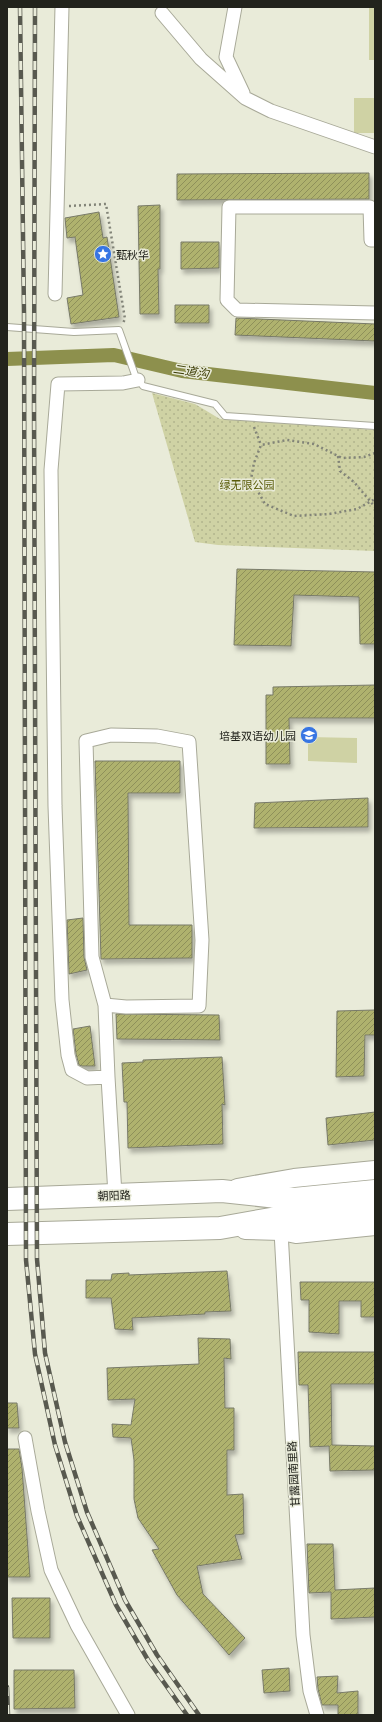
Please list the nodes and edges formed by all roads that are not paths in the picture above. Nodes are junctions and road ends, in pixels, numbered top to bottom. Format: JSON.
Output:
{"nodes":[{"id":1,"x":62,"y":7,"type":"edge"},
{"id":2,"x":235,"y":7,"type":"edge"},
{"id":3,"x":162,"y":13,"type":"dead end"},
{"id":4,"x":245,"y":98,"type":"junction"},
{"id":5,"x":375,"y":147,"type":"edge"},
{"id":6,"x":375,"y":240,"type":"edge"},
{"id":7,"x":55,"y":294,"type":"dead end"},
{"id":8,"x":375,"y":313,"type":"edge"},
{"id":9,"x":7,"y":327,"type":"edge"},
{"id":10,"x":136,"y":377,"type":"junction"},
{"id":11,"x":375,"y":426,"type":"edge"},
{"id":12,"x":105,"y":1005,"type":"junction"},
{"id":13,"x":108,"y":1077,"type":"junction"},
{"id":14,"x":375,"y":1170,"type":"edge"},
{"id":15,"x":222,"y":1191,"type":"junction"},
{"id":16,"x":375,"y":1191,"type":"edge"},
{"id":17,"x":115,"y":1195,"type":"junction"},
{"id":18,"x":7,"y":1199,"type":"edge"},
{"id":19,"x":375,"y":1207,"type":"edge"},
{"id":20,"x":375,"y":1226,"type":"edge"},
{"id":21,"x":220,"y":1228,"type":"junction"},
{"id":22,"x":281,"y":1231,"type":"junction"},
{"id":23,"x":7,"y":1234,"type":"edge"},
{"id":24,"x":25,"y":1438,"type":"dead end"},
{"id":25,"x":128,"y":1715,"type":"edge"},
{"id":26,"x":317,"y":1715,"type":"edge"}],
"edges":[{"from":1,"to":7,"type":"street"},
{"from":2,"to":4,"type":"street"},
{"from":3,"to":4,"type":"street"},
{"from":4,"to":5,"type":"street"},
{"from":6,"to":8,"type":"street"},
{"from":9,"to":10,"type":"lane"},
{"from":10,"to":11,"type":"lane"},
{"from":10,"to":13,"type":"street"},
{"from":12,"to":12,"type":"street"},
{"from":12,"to":13,"type":"street"},
{"from":13,"to":17,"type":"street"},
{"from":14,"to":15,"type":"street","name":"朝阳路"},
{"from":15,"to":16,"type":"highway","name":"朝阳路"},
{"from":15,"to":17,"type":"highway","name":"朝阳路"},
{"from":17,"to":18,"type":"highway","name":"朝阳路"},
{"from":19,"to":21,"type":"highway"},
{"from":20,"to":22,"type":"street"},
{"from":21,"to":22,"type":"street"},
{"from":21,"to":23,"type":"highway"},
{"from":22,"to":26,"type":"street","name":"甘露园南里路"},
{"from":24,"to":25,"type":"street"}]}
